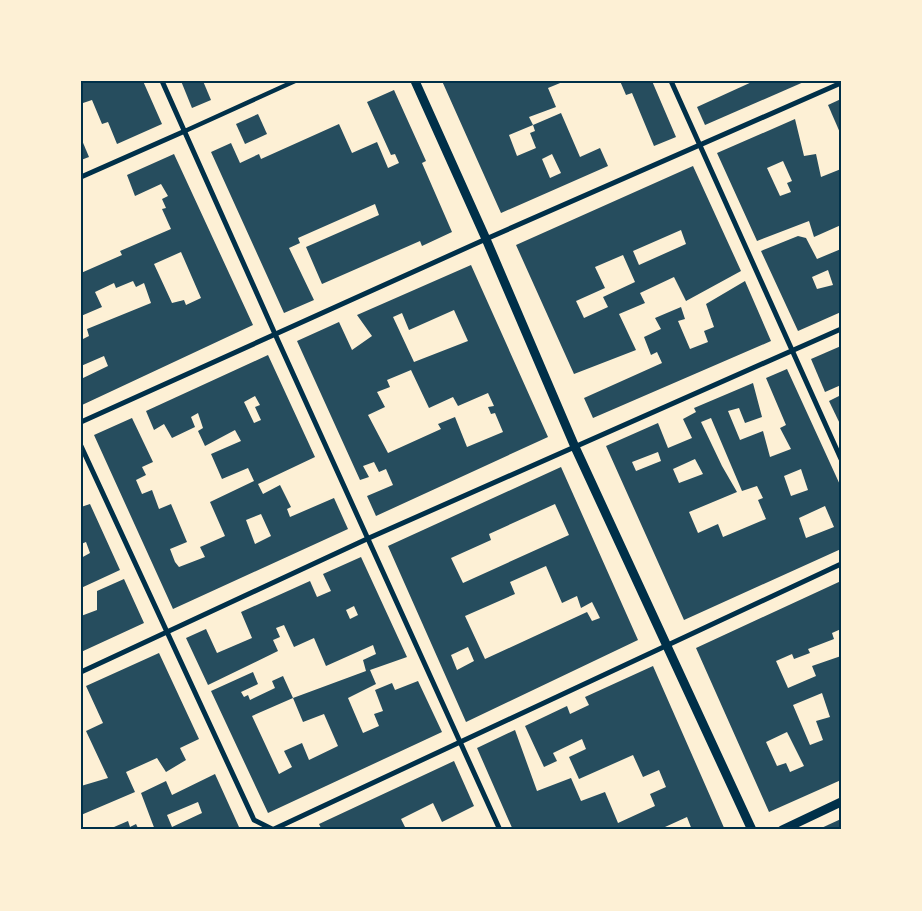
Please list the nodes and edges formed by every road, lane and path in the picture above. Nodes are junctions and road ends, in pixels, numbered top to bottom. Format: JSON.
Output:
{"nodes":[{"id":1,"x":162,"y":81,"type":"edge"},
{"id":2,"x":295,"y":81,"type":"edge"},
{"id":3,"x":415,"y":81,"type":"edge"},
{"id":4,"x":671,"y":81,"type":"edge"},
{"id":5,"x":841,"y":83,"type":"edge"},
{"id":6,"x":185,"y":131,"type":"junction"},
{"id":7,"x":699,"y":144,"type":"junction"},
{"id":8,"x":81,"y":177,"type":"edge"},
{"id":9,"x":486,"y":239,"type":"junction"},
{"id":10,"x":841,"y":329,"type":"edge"},
{"id":11,"x":275,"y":334,"type":"junction"},
{"id":12,"x":792,"y":350,"type":"junction"},
{"id":13,"x":81,"y":422,"type":"edge"},
{"id":14,"x":81,"y":446,"type":"edge"},
{"id":15,"x":575,"y":447,"type":"junction"},
{"id":16,"x":841,"y":459,"type":"edge"},
{"id":17,"x":369,"y":538,"type":"junction"},
{"id":18,"x":841,"y":564,"type":"edge"},
{"id":19,"x":167,"y":633,"type":"junction"},
{"id":20,"x":667,"y":645,"type":"junction"},
{"id":21,"x":81,"y":672,"type":"edge"},
{"id":22,"x":461,"y":741,"type":"junction"},
{"id":23,"x":841,"y":802,"type":"edge"},
{"id":24,"x":273,"y":830,"type":"edge"},
{"id":25,"x":500,"y":830,"type":"edge"},
{"id":26,"x":752,"y":830,"type":"edge"},
{"id":27,"x":782,"y":830,"type":"edge"}],
"edges":[{"from":1,"to":6,"type":"street"},
{"from":2,"to":6,"type":"street"},
{"from":3,"to":9,"type":"street"},
{"from":4,"to":7,"type":"street"},
{"from":5,"to":7,"type":"street"},
{"from":6,"to":8,"type":"street"},
{"from":6,"to":11,"type":"street"},
{"from":7,"to":9,"type":"street"},
{"from":7,"to":12,"type":"street"},
{"from":9,"to":11,"type":"street"},
{"from":9,"to":15,"type":"street"},
{"from":10,"to":12,"type":"street"},
{"from":11,"to":13,"type":"street"},
{"from":11,"to":17,"type":"street"},
{"from":12,"to":15,"type":"street"},
{"from":12,"to":16,"type":"street"},
{"from":14,"to":19,"type":"street"},
{"from":15,"to":17,"type":"street"},
{"from":15,"to":20,"type":"street"},
{"from":17,"to":19,"type":"street"},
{"from":17,"to":22,"type":"street"},
{"from":18,"to":20,"type":"street"},
{"from":19,"to":21,"type":"street"},
{"from":19,"to":24,"type":"street"},
{"from":20,"to":22,"type":"street"},
{"from":20,"to":26,"type":"street"},
{"from":22,"to":24,"type":"street"},
{"from":22,"to":25,"type":"street"},
{"from":23,"to":27,"type":"street"}]}
